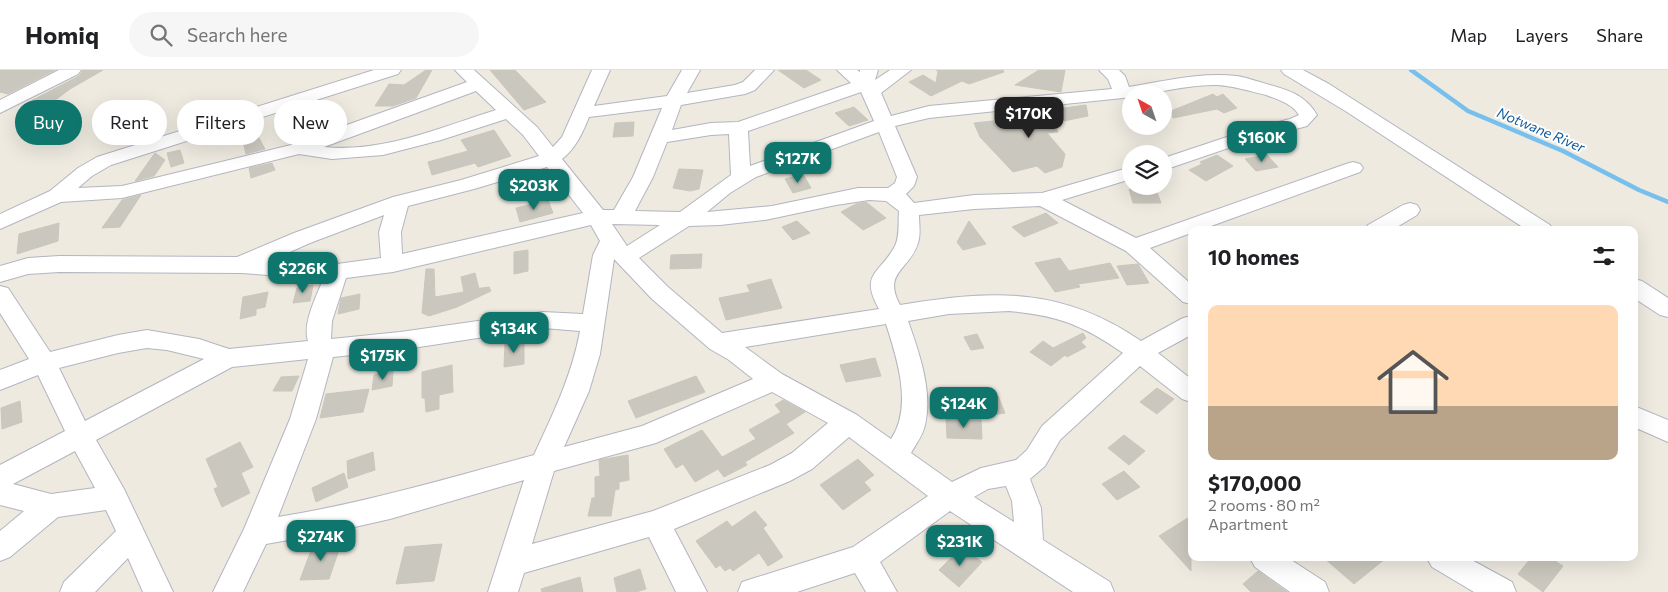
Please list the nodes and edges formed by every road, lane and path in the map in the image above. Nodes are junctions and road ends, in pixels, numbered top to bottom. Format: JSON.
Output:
{"nodes":[{"id":1,"x":72,"y":70,"type":"edge"},
{"id":2,"x":392,"y":70,"type":"edge"},
{"id":3,"x":464,"y":70,"type":"edge"},
{"id":4,"x":601,"y":70,"type":"edge"},
{"id":5,"x":691,"y":70,"type":"edge"},
{"id":6,"x":765,"y":70,"type":"edge"},
{"id":7,"x":846,"y":70,"type":"edge"},
{"id":8,"x":902,"y":70,"type":"edge"},
{"id":9,"x":1108,"y":70,"type":"edge"},
{"id":10,"x":1293,"y":72,"type":"edge"},
{"id":11,"x":868,"y":82,"type":"edge"},
{"id":12,"x":479,"y":84,"type":"junction"},
{"id":13,"x":1172,"y":85,"type":"edge"},
{"id":14,"x":744,"y":88,"type":"junction"},
{"id":15,"x":1122,"y":91,"type":"edge"},
{"id":16,"x":1122,"y":93,"type":"edge"},
{"id":17,"x":674,"y":101,"type":"junction"},
{"id":18,"x":1303,"y":106,"type":"junction"},
{"id":19,"x":0,"y":107,"type":"edge"},
{"id":20,"x":509,"y":112,"type":"junction"},
{"id":21,"x":581,"y":113,"type":"junction"},
{"id":22,"x":770,"y":117,"type":"junction"},
{"id":23,"x":886,"y":123,"type":"junction"},
{"id":24,"x":740,"y":128,"type":"junction"},
{"id":25,"x":658,"y":138,"type":"junction"},
{"id":26,"x":297,"y":149,"type":"junction"},
{"id":27,"x":552,"y":160,"type":"junction"},
{"id":28,"x":1172,"y":161,"type":"edge"},
{"id":29,"x":1353,"y":168,"type":"dead end"},
{"id":30,"x":1122,"y":176,"type":"edge"},
{"id":31,"x":741,"y":177,"type":"junction"},
{"id":32,"x":893,"y":194,"type":"junction"},
{"id":33,"x":57,"y":196,"type":"junction"},
{"id":34,"x":1043,"y":198,"type":"junction"},
{"id":35,"x":400,"y":202,"type":"junction"},
{"id":36,"x":909,"y":210,"type":"junction"},
{"id":37,"x":1410,"y":210,"type":"dead end"},
{"id":38,"x":620,"y":216,"type":"junction"},
{"id":39,"x":597,"y":217,"type":"junction"},
{"id":40,"x":683,"y":220,"type":"junction"},
{"id":41,"x":0,"y":222,"type":"edge"},
{"id":42,"x":1190,"y":226,"type":"edge"},
{"id":43,"x":1383,"y":226,"type":"edge"},
{"id":44,"x":1535,"y":226,"type":"edge"},
{"id":45,"x":1188,"y":227,"type":"edge"},
{"id":46,"x":1134,"y":246,"type":"junction"},
{"id":47,"x":618,"y":249,"type":"junction"},
{"id":48,"x":393,"y":264,"type":"junction"},
{"id":49,"x":241,"y":265,"type":"junction"},
{"id":50,"x":338,"y":272,"type":"junction"},
{"id":51,"x":0,"y":274,"type":"edge"},
{"id":52,"x":1638,"y":290,"type":"edge"},
{"id":53,"x":1188,"y":293,"type":"edge"},
{"id":54,"x":0,"y":294,"type":"edge"},
{"id":55,"x":1668,"y":309,"type":"edge"},
{"id":56,"x":894,"y":315,"type":"junction"},
{"id":57,"x":594,"y":322,"type":"junction"},
{"id":58,"x":1188,"y":326,"type":"edge"},
{"id":59,"x":718,"y":343,"type":"junction"},
{"id":60,"x":322,"y":349,"type":"junction"},
{"id":61,"x":1138,"y":353,"type":"junction"},
{"id":62,"x":228,"y":358,"type":"junction"},
{"id":63,"x":44,"y":363,"type":"junction"},
{"id":64,"x":0,"y":380,"type":"edge"},
{"id":65,"x":773,"y":380,"type":"junction"},
{"id":66,"x":1188,"y":390,"type":"edge"},
{"id":67,"x":1638,"y":418,"type":"edge"},
{"id":68,"x":848,"y":422,"type":"junction"},
{"id":69,"x":1668,"y":431,"type":"edge"},
{"id":70,"x":80,"y":437,"type":"junction"},
{"id":71,"x":896,"y":455,"type":"junction"},
{"id":72,"x":543,"y":463,"type":"junction"},
{"id":73,"x":1014,"y":474,"type":"junction"},
{"id":74,"x":0,"y":478,"type":"edge"},
{"id":75,"x":0,"y":493,"type":"edge"},
{"id":76,"x":950,"y":496,"type":"junction"},
{"id":77,"x":114,"y":497,"type":"junction"},
{"id":78,"x":50,"y":506,"type":"junction"},
{"id":79,"x":656,"y":523,"type":"junction"},
{"id":80,"x":257,"y":533,"type":"junction"},
{"id":81,"x":131,"y":535,"type":"junction"},
{"id":82,"x":1028,"y":545,"type":"junction"},
{"id":83,"x":0,"y":548,"type":"edge"},
{"id":84,"x":862,"y":558,"type":"junction"},
{"id":85,"x":1269,"y":561,"type":"edge"},
{"id":86,"x":1447,"y":561,"type":"edge"},
{"id":87,"x":513,"y":563,"type":"junction"},
{"id":88,"x":75,"y":592,"type":"edge"},
{"id":89,"x":158,"y":592,"type":"edge"},
{"id":90,"x":228,"y":592,"type":"edge"},
{"id":91,"x":503,"y":592,"type":"edge"},
{"id":92,"x":692,"y":592,"type":"edge"},
{"id":93,"x":753,"y":592,"type":"edge"},
{"id":94,"x":882,"y":592,"type":"edge"},
{"id":95,"x":1099,"y":592,"type":"edge"},
{"id":96,"x":1314,"y":592,"type":"edge"},
{"id":97,"x":1501,"y":592,"type":"edge"}],
"edges":[{"from":1,"to":19,"type":"street"},
{"from":2,"to":33,"type":"street"},
{"from":3,"to":12,"type":"street"},
{"from":4,"to":21,"type":"street"},
{"from":5,"to":17,"type":"street"},
{"from":6,"to":14,"type":"street"},
{"from":7,"to":11,"type":"street"},
{"from":8,"to":11,"type":"street"},
{"from":9,"to":15,"type":"street"},
{"from":10,"to":18,"type":"street"},
{"from":10,"to":44,"type":"street"},
{"from":11,"to":22,"type":"street"},
{"from":11,"to":23,"type":"street"},
{"from":12,"to":20,"type":"street"},
{"from":12,"to":26,"type":"street"},
{"from":13,"to":18,"type":"street"},
{"from":14,"to":17,"type":"street"},
{"from":14,"to":22,"type":"street"},
{"from":16,"to":23,"type":"street"},
{"from":17,"to":21,"type":"street"},
{"from":17,"to":25,"type":"street"},
{"from":18,"to":28,"type":"street"},
{"from":20,"to":26,"type":"street"},
{"from":20,"to":27,"type":"street"},
{"from":21,"to":27,"type":"street"},
{"from":22,"to":24,"type":"street"},
{"from":23,"to":31,"type":"street"},
{"from":23,"to":32,"type":"street"},
{"from":24,"to":25,"type":"street"},
{"from":24,"to":31,"type":"street"},
{"from":25,"to":38,"type":"street"},
{"from":26,"to":33,"type":"street"},
{"from":27,"to":35,"type":"street"},
{"from":27,"to":39,"type":"street"},
{"from":29,"to":42,"type":"street"},
{"from":30,"to":34,"type":"street"},
{"from":31,"to":40,"type":"street"},
{"from":32,"to":36,"type":"street"},
{"from":32,"to":40,"type":"street"},
{"from":33,"to":41,"type":"street"},
{"from":34,"to":36,"type":"street"},
{"from":34,"to":46,"type":"street"},
{"from":35,"to":48,"type":"street"},
{"from":35,"to":49,"type":"street"},
{"from":36,"to":56,"type":"street"},
{"from":37,"to":43,"type":"street"},
{"from":38,"to":39,"type":"street"},
{"from":38,"to":40,"type":"street"},
{"from":39,"to":47,"type":"street"},
{"from":39,"to":48,"type":"street"},
{"from":40,"to":47,"type":"street"},
{"from":45,"to":46,"type":"street"},
{"from":46,"to":53,"type":"street"},
{"from":47,"to":57,"type":"street"},
{"from":47,"to":59,"type":"street"},
{"from":48,"to":50,"type":"street"},
{"from":49,"to":50,"type":"street"},
{"from":49,"to":51,"type":"street"},
{"from":50,"to":60,"type":"street"},
{"from":52,"to":55,"type":"street"},
{"from":54,"to":63,"type":"street"},
{"from":56,"to":59,"type":"street"},
{"from":56,"to":61,"type":"street"},
{"from":56,"to":71,"type":"street"},
{"from":57,"to":60,"type":"street"},
{"from":57,"to":72,"type":"street"},
{"from":58,"to":61,"type":"street"},
{"from":59,"to":65,"type":"street"},
{"from":60,"to":62,"type":"street"},
{"from":60,"to":80,"type":"street"},
{"from":61,"to":66,"type":"street"},
{"from":61,"to":73,"type":"street"},
{"from":62,"to":63,"type":"street"},
{"from":62,"to":70,"type":"street"},
{"from":63,"to":64,"type":"street"},
{"from":63,"to":70,"type":"street"},
{"from":65,"to":68,"type":"street"},
{"from":65,"to":72,"type":"street"},
{"from":67,"to":69,"type":"street"},
{"from":68,"to":71,"type":"street"},
{"from":68,"to":79,"type":"street"},
{"from":70,"to":74,"type":"street"},
{"from":70,"to":77,"type":"street"},
{"from":71,"to":76,"type":"street"},
{"from":72,"to":80,"type":"street"},
{"from":72,"to":87,"type":"street"},
{"from":73,"to":76,"type":"street"},
{"from":73,"to":82,"type":"street"},
{"from":75,"to":78,"type":"street"},
{"from":76,"to":82,"type":"street"},
{"from":76,"to":84,"type":"street"},
{"from":77,"to":78,"type":"street"},
{"from":77,"to":81,"type":"street"},
{"from":78,"to":83,"type":"street"},
{"from":79,"to":87,"type":"street"},
{"from":79,"to":92,"type":"street"},
{"from":80,"to":90,"type":"street"},
{"from":81,"to":88,"type":"street"},
{"from":81,"to":89,"type":"street"},
{"from":82,"to":95,"type":"street"},
{"from":84,"to":93,"type":"street"},
{"from":84,"to":94,"type":"street"},
{"from":85,"to":96,"type":"street"},
{"from":86,"to":97,"type":"street"},
{"from":87,"to":91,"type":"street"}]}
